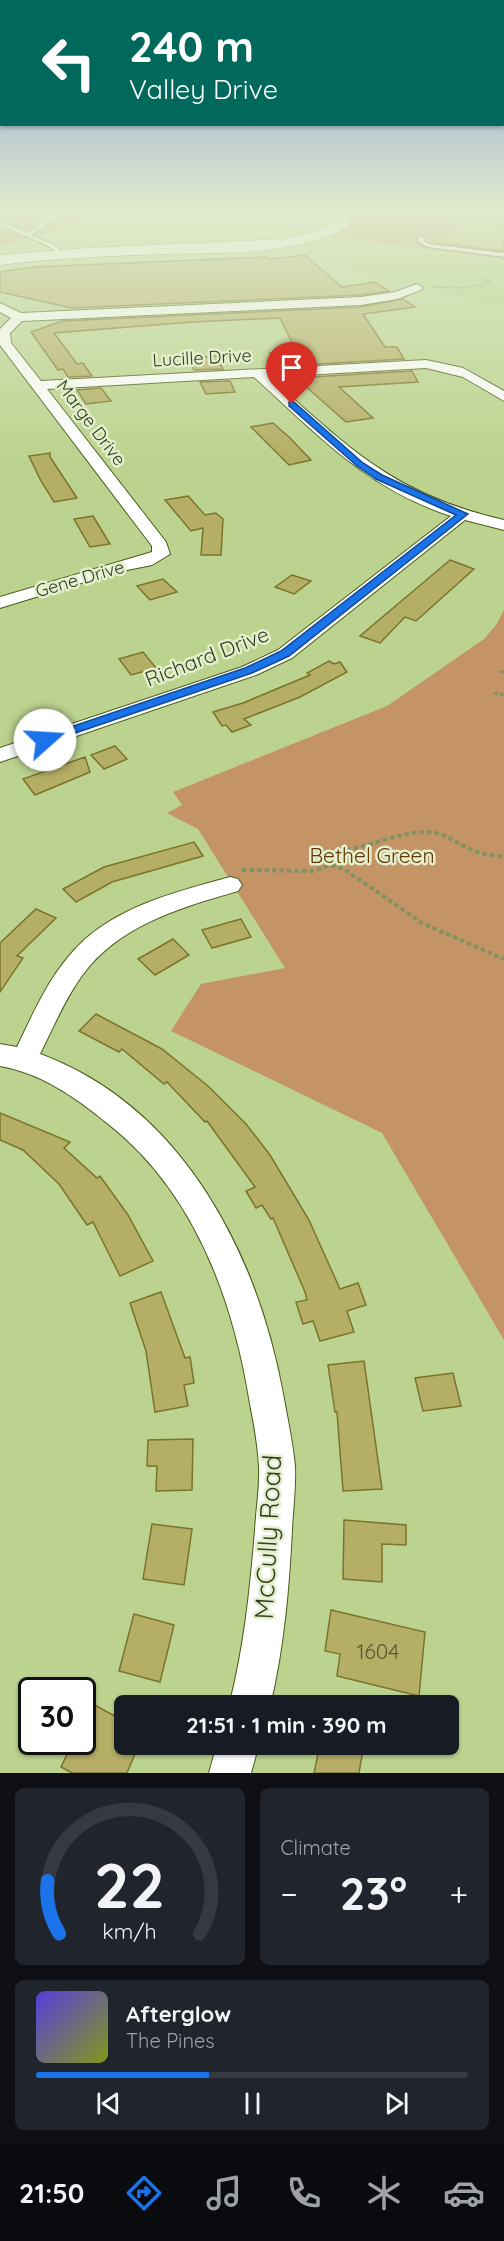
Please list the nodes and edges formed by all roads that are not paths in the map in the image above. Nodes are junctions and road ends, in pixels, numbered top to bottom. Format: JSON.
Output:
{"nodes":[{"id":1,"x":401,"y":294,"type":"edge"},
{"id":2,"x":0,"y":307,"type":"edge"},
{"id":3,"x":19,"y":316,"type":"junction"},
{"id":4,"x":258,"y":374,"type":"junction"},
{"id":5,"x":37,"y":385,"type":"junction"},
{"id":6,"x":504,"y":397,"type":"edge"},
{"id":7,"x":463,"y":514,"type":"junction"},
{"id":8,"x":504,"y":525,"type":"edge"},
{"id":9,"x":160,"y":554,"type":"joint"},
{"id":10,"x":0,"y":603,"type":"edge"},
{"id":11,"x":0,"y":755,"type":"edge"},
{"id":12,"x":230,"y":885,"type":"road end"},
{"id":13,"x":12,"y":1056,"type":"edge"},
{"id":14,"x":252,"y":1695,"type":"edge"},
{"id":15,"x":235,"y":1755,"type":"edge"},
{"id":16,"x":230,"y":1773,"type":"edge"}],
"edges":[{"from":1,"to":3,"type":"street"},
{"from":2,"to":3,"type":"street"},
{"from":3,"to":5,"type":"street","name":"Marge Drive"},
{"from":4,"to":5,"type":"street","name":"Lucille Drive"},
{"from":4,"to":6,"type":"street","name":"Lucille Drive"},
{"from":4,"to":7,"type":"street"},
{"from":5,"to":9,"type":"street","name":"Marge Drive"},
{"from":7,"to":8,"type":"street"},
{"from":7,"to":11,"type":"street","name":"Richard Drive"},
{"from":9,"to":10,"type":"street","name":"Gene Drive"},
{"from":12,"to":13,"type":"street"},
{"from":13,"to":14,"type":"street","name":"McCully Road"},
{"from":15,"to":16,"type":"street"}]}
